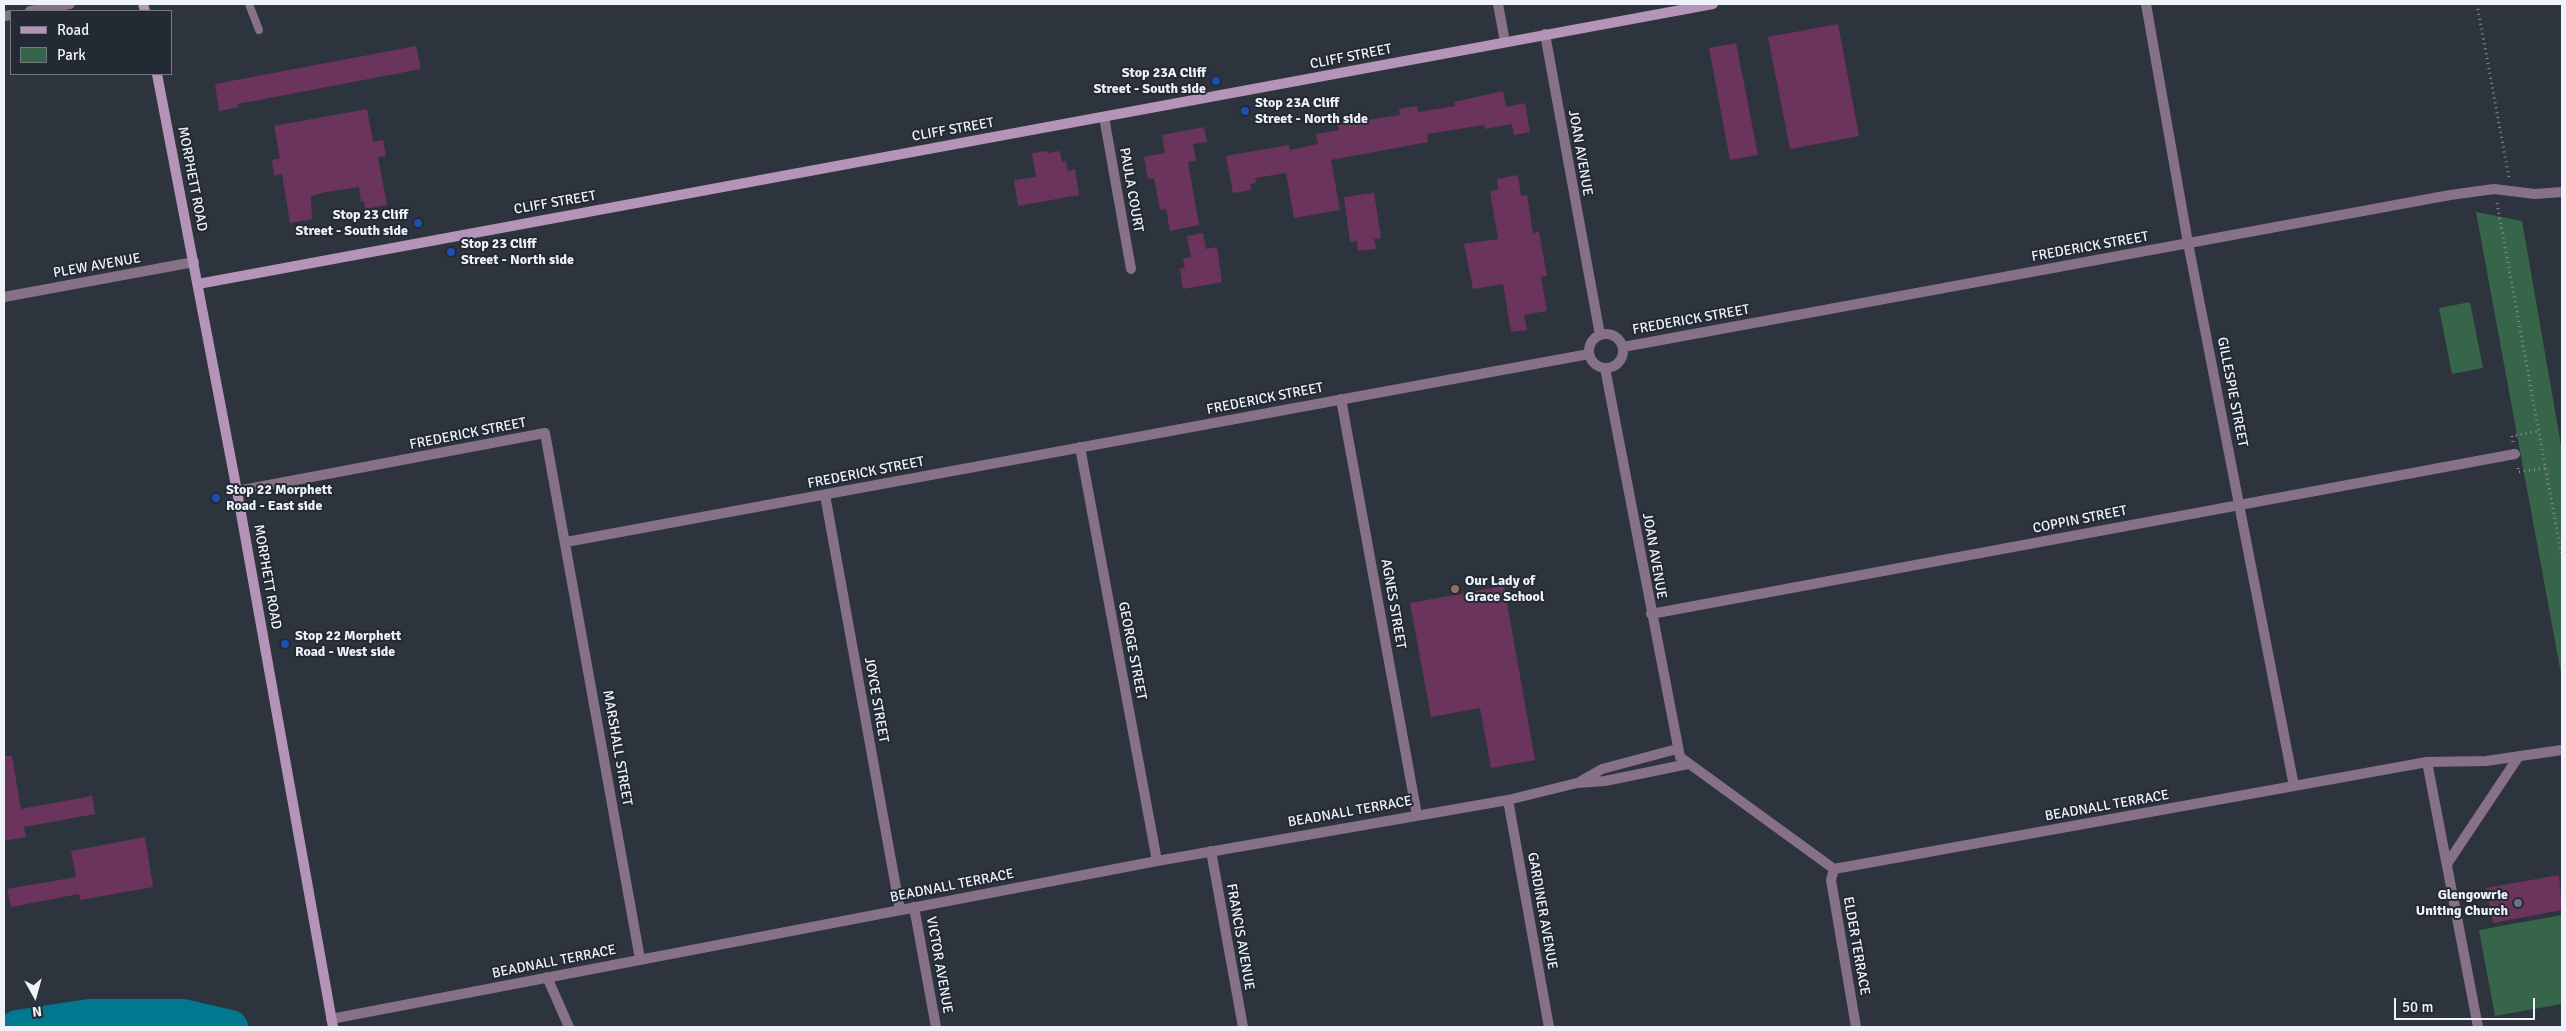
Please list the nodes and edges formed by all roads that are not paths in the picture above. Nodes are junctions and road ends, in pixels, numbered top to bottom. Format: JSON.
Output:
{"nodes":[{"id":1,"x":70,"y":4,"type":"edge"},
{"id":2,"x":249,"y":4,"type":"edge"},
{"id":3,"x":1498,"y":4,"type":"edge"},
{"id":4,"x":1713,"y":4,"type":"edge"},
{"id":5,"x":2146,"y":4,"type":"edge"},
{"id":6,"x":36,"y":10,"type":"edge"},
{"id":7,"x":259,"y":30,"type":"dead end"},
{"id":8,"x":1544,"y":34,"type":"junction"},
{"id":9,"x":1505,"y":42,"type":"junction"},
{"id":10,"x":157,"y":75,"type":"edge"},
{"id":11,"x":1104,"y":117,"type":"junction"},
{"id":12,"x":2562,"y":192,"type":"edge"},
{"id":13,"x":2188,"y":243,"type":"junction"},
{"id":14,"x":194,"y":262,"type":"junction"},
{"id":15,"x":1131,"y":269,"type":"dead end"},
{"id":16,"x":198,"y":284,"type":"junction"},
{"id":17,"x":4,"y":297,"type":"edge"},
{"id":18,"x":1600,"y":335,"type":"junction"},
{"id":19,"x":1623,"y":347,"type":"junction"},
{"id":20,"x":1589,"y":354,"type":"junction"},
{"id":21,"x":1606,"y":368,"type":"junction"},
{"id":22,"x":1341,"y":398,"type":"junction"},
{"id":23,"x":1080,"y":447,"type":"junction"},
{"id":24,"x":2515,"y":454,"type":"dead end"},
{"id":25,"x":237,"y":491,"type":"junction"},
{"id":26,"x":825,"y":495,"type":"junction"},
{"id":27,"x":2241,"y":504,"type":"junction"},
{"id":28,"x":566,"y":542,"type":"junction"},
{"id":29,"x":1651,"y":614,"type":"junction"},
{"id":30,"x":1677,"y":749,"type":"junction"},
{"id":31,"x":2562,"y":750,"type":"edge"},
{"id":32,"x":2519,"y":756,"type":"junction"},
{"id":33,"x":2427,"y":762,"type":"junction"},
{"id":34,"x":1688,"y":764,"type":"junction"},
{"id":35,"x":1578,"y":783,"type":"junction"},
{"id":36,"x":2294,"y":786,"type":"junction"},
{"id":37,"x":1508,"y":800,"type":"junction"},
{"id":38,"x":1417,"y":815,"type":"junction"},
{"id":39,"x":1211,"y":851,"type":"junction"},
{"id":40,"x":1157,"y":861,"type":"junction"},
{"id":41,"x":2447,"y":864,"type":"junction"},
{"id":42,"x":1834,"y":869,"type":"junction"},
{"id":43,"x":914,"y":907,"type":"junction"},
{"id":44,"x":900,"y":910,"type":"junction"},
{"id":45,"x":640,"y":959,"type":"junction"},
{"id":46,"x":547,"y":977,"type":"junction"},
{"id":47,"x":332,"y":1023,"type":"edge"},
{"id":48,"x":569,"y":1027,"type":"edge"},
{"id":49,"x":936,"y":1027,"type":"edge"},
{"id":50,"x":1243,"y":1027,"type":"edge"},
{"id":51,"x":1549,"y":1027,"type":"edge"},
{"id":52,"x":1856,"y":1027,"type":"edge"},
{"id":53,"x":2478,"y":1027,"type":"edge"}],
"edges":[{"from":1,"to":6,"type":"street"},
{"from":2,"to":7,"type":"lane"},
{"from":3,"to":9,"type":"street"},
{"from":4,"to":8,"type":"street","name":"CLIFF STREET"},
{"from":5,"to":13,"type":"street","name":"GILLESPIE STREET"},
{"from":8,"to":9,"type":"street","name":"CLIFF STREET"},
{"from":8,"to":18,"type":"street","name":"JOAN AVENUE"},
{"from":9,"to":11,"type":"street","name":"CLIFF STREET"},
{"from":10,"to":14,"type":"street","name":"MORPHETT ROAD"},
{"from":11,"to":15,"type":"street","name":"PAULA COURT"},
{"from":11,"to":16,"type":"street","name":"CLIFF STREET"},
{"from":12,"to":13,"type":"street","name":"FREDERICK STREET"},
{"from":13,"to":19,"type":"street","name":"FREDERICK STREET"},
{"from":13,"to":27,"type":"street","name":"GILLESPIE STREET"},
{"from":14,"to":16,"type":"street","name":"MORPHETT ROAD"},
{"from":14,"to":17,"type":"street","name":"PLEW AVENUE"},
{"from":16,"to":25,"type":"street","name":"MORPHETT ROAD"},
{"from":18,"to":19,"type":"street"},
{"from":18,"to":20,"type":"street"},
{"from":19,"to":21,"type":"street"},
{"from":20,"to":21,"type":"street"},
{"from":20,"to":22,"type":"street","name":"FREDERICK STREET"},
{"from":21,"to":29,"type":"street","name":"JOAN AVENUE"},
{"from":22,"to":23,"type":"street","name":"FREDERICK STREET"},
{"from":22,"to":38,"type":"street","name":"AGNES STREET"},
{"from":23,"to":26,"type":"street","name":"FREDERICK STREET"},
{"from":23,"to":40,"type":"street","name":"GEORGE STREET"},
{"from":24,"to":27,"type":"street","name":"COPPIN STREET"},
{"from":25,"to":28,"type":"street","name":"FREDERICK STREET"},
{"from":25,"to":47,"type":"street","name":"MORPHETT ROAD"},
{"from":26,"to":28,"type":"street","name":"FREDERICK STREET"},
{"from":26,"to":44,"type":"street","name":"JOYCE STREET"},
{"from":27,"to":29,"type":"street","name":"COPPIN STREET"},
{"from":27,"to":36,"type":"street","name":"GILLESPIE STREET"},
{"from":28,"to":45,"type":"street","name":"MARSHALL STREET"},
{"from":29,"to":30,"type":"street","name":"JOAN AVENUE"},
{"from":30,"to":34,"type":"street"},
{"from":30,"to":35,"type":"street","name":"BEADNALL TERRACE"},
{"from":31,"to":32,"type":"street","name":"BEADNALL TERRACE"},
{"from":32,"to":33,"type":"street","name":"BEADNALL TERRACE"},
{"from":32,"to":41,"type":"street"},
{"from":33,"to":36,"type":"street","name":"BEADNALL TERRACE"},
{"from":33,"to":41,"type":"street"},
{"from":34,"to":35,"type":"street","name":"BEADNALL TERRACE"},
{"from":34,"to":42,"type":"street"},
{"from":35,"to":37,"type":"street","name":"BEADNALL TERRACE"},
{"from":36,"to":42,"type":"street","name":"BEADNALL TERRACE"},
{"from":37,"to":38,"type":"street","name":"BEADNALL TERRACE"},
{"from":37,"to":51,"type":"street","name":"GARDINER AVENUE"},
{"from":38,"to":39,"type":"street","name":"BEADNALL TERRACE"},
{"from":39,"to":40,"type":"street","name":"BEADNALL TERRACE"},
{"from":39,"to":50,"type":"street","name":"FRANCIS AVENUE"},
{"from":40,"to":43,"type":"street","name":"BEADNALL TERRACE"},
{"from":41,"to":53,"type":"street"},
{"from":42,"to":52,"type":"street","name":"ELDER TERRACE"},
{"from":43,"to":44,"type":"street","name":"BEADNALL TERRACE"},
{"from":43,"to":49,"type":"street","name":"VICTOR AVENUE"},
{"from":44,"to":45,"type":"street","name":"BEADNALL TERRACE"},
{"from":45,"to":46,"type":"street","name":"BEADNALL TERRACE"},
{"from":46,"to":47,"type":"street","name":"BEADNALL TERRACE"},
{"from":46,"to":48,"type":"street"}]}
